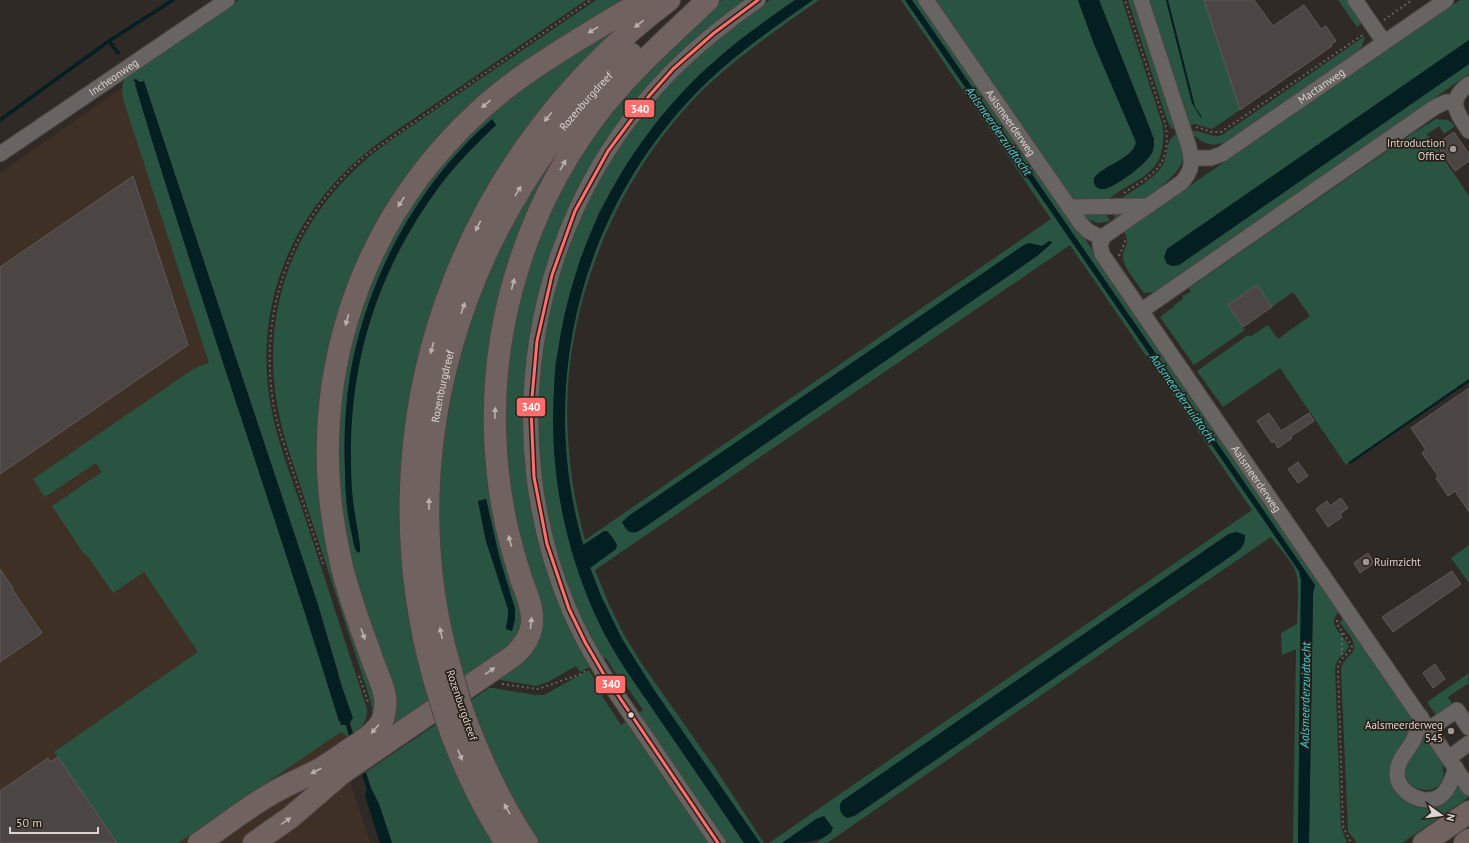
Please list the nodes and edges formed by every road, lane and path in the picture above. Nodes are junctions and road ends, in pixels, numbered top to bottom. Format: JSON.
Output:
{"nodes":[{"id":1,"x":227,"y":0,"type":"edge"},
{"id":2,"x":591,"y":0,"type":"edge"},
{"id":3,"x":647,"y":0,"type":"edge"},
{"id":4,"x":669,"y":0,"type":"edge"},
{"id":5,"x":700,"y":0,"type":"edge"},
{"id":6,"x":708,"y":0,"type":"edge"},
{"id":7,"x":758,"y":0,"type":"edge"},
{"id":8,"x":926,"y":0,"type":"edge"},
{"id":9,"x":1125,"y":0,"type":"edge"},
{"id":10,"x":1141,"y":0,"type":"edge"},
{"id":11,"x":1355,"y":0,"type":"edge"},
{"id":12,"x":1412,"y":0,"type":"edge"},
{"id":13,"x":1446,"y":0,"type":"edge"},
{"id":14,"x":1374,"y":27,"type":"junction"},
{"id":15,"x":1384,"y":42,"type":"junction"},
{"id":16,"x":1469,"y":84,"type":"edge"},
{"id":17,"x":1455,"y":102,"type":"junction"},
{"id":18,"x":1469,"y":131,"type":"edge"},
{"id":19,"x":1212,"y":132,"type":"dead end"},
{"id":20,"x":0,"y":154,"type":"edge"},
{"id":21,"x":1191,"y":158,"type":"junction"},
{"id":22,"x":1108,"y":205,"type":"junction"},
{"id":23,"x":1147,"y":206,"type":"junction"},
{"id":24,"x":1069,"y":207,"type":"junction"},
{"id":25,"x":1117,"y":226,"type":"junction"},
{"id":26,"x":1102,"y":238,"type":"junction"},
{"id":27,"x":1119,"y":259,"type":"dead end"},
{"id":28,"x":1141,"y":311,"type":"junction"},
{"id":29,"x":325,"y":571,"type":"dead end"},
{"id":30,"x":1348,"y":610,"type":"junction"},
{"id":31,"x":1342,"y":631,"type":"junction"},
{"id":32,"x":1342,"y":658,"type":"junction"},
{"id":33,"x":598,"y":664,"type":"junction"},
{"id":34,"x":359,"y":675,"type":"dead end"},
{"id":35,"x":443,"y":677,"type":"junction"},
{"id":36,"x":550,"y":685,"type":"dead end"},
{"id":37,"x":369,"y":705,"type":"dead end"},
{"id":38,"x":454,"y":713,"type":"junction"},
{"id":39,"x":1425,"y":723,"type":"junction"},
{"id":40,"x":1469,"y":728,"type":"edge"},
{"id":41,"x":1469,"y":743,"type":"edge"},
{"id":42,"x":1452,"y":763,"type":"junction"},
{"id":43,"x":1469,"y":788,"type":"edge"},
{"id":44,"x":1469,"y":812,"type":"edge"},
{"id":45,"x":1469,"y":840,"type":"edge"},
{"id":46,"x":199,"y":843,"type":"edge"},
{"id":47,"x":254,"y":843,"type":"edge"},
{"id":48,"x":506,"y":843,"type":"edge"},
{"id":49,"x":527,"y":843,"type":"edge"},
{"id":50,"x":718,"y":843,"type":"edge"},
{"id":51,"x":1352,"y":843,"type":"edge"},
{"id":52,"x":1424,"y":843,"type":"edge"},
{"id":53,"x":1465,"y":843,"type":"edge"}],
"edges":[{"from":1,"to":20,"type":"street","name":"Incheonweg"},
{"from":2,"to":29,"type":"path"},
{"from":3,"to":46,"type":"highway","one_way":true},
{"from":4,"to":35,"type":"highway","name":"Rozenburgdreef","one_way":true},
{"from":35,"to":5,"type":"highway","name":"Rozenburgdreef","one_way":true},
{"from":47,"to":6,"type":"highway","one_way":true},
{"from":7,"to":33,"type":"street"},
{"from":8,"to":24,"type":"street","name":"Aalsmeerderweg"},
{"from":9,"to":22,"type":"path"},
{"from":10,"to":21,"type":"street"},
{"from":11,"to":14,"type":"street"},
{"from":12,"to":14,"type":"path","name":"Mactanweg"},
{"from":13,"to":15,"type":"street","name":"Mactanweg"},
{"from":14,"to":15,"type":"street"},
{"from":14,"to":19,"type":"path","name":"Mactanweg"},
{"from":15,"to":21,"type":"street","name":"Mactanweg"},
{"from":16,"to":17,"type":"street"},
{"from":17,"to":18,"type":"street"},
{"from":17,"to":28,"type":"street"},
{"from":21,"to":23,"type":"street"},
{"from":22,"to":23,"type":"street"},
{"from":22,"to":24,"type":"street"},
{"from":23,"to":25,"type":"street"},
{"from":24,"to":26,"type":"street","name":"Aalsmeerderweg"},
{"from":25,"to":26,"type":"street"},
{"from":25,"to":27,"type":"path"},
{"from":26,"to":28,"type":"street","name":"Aalsmeerderweg"},
{"from":28,"to":30,"type":"street","name":"Aalsmeerderweg"},
{"from":30,"to":31,"type":"path"},
{"from":30,"to":39,"type":"street","name":"Aalsmeerderweg"},
{"from":31,"to":32,"type":"path"},
{"from":31,"to":32,"type":"path"},
{"from":32,"to":51,"type":"path"},
{"from":33,"to":36,"type":"path"},
{"from":33,"to":50,"type":"street"},
{"from":34,"to":37,"type":"path"},
{"from":35,"to":38,"type":"highway","name":"Rozenburgdreef","bridge":true},
{"from":38,"to":48,"type":"highway","name":"Rozenburgdreef","one_way":true},
{"from":49,"to":38,"type":"highway","name":"Rozenburgdreef","one_way":true},
{"from":39,"to":40,"type":"street"},
{"from":39,"to":42,"type":"street","name":"Aalsmeerderweg"},
{"from":39,"to":42,"type":"street"},
{"from":41,"to":42,"type":"street"},
{"from":42,"to":43,"type":"street","name":"Aalsmeerderweg"},
{"from":44,"to":52,"type":"highway"},
{"from":45,"to":53,"type":"highway"}]}
